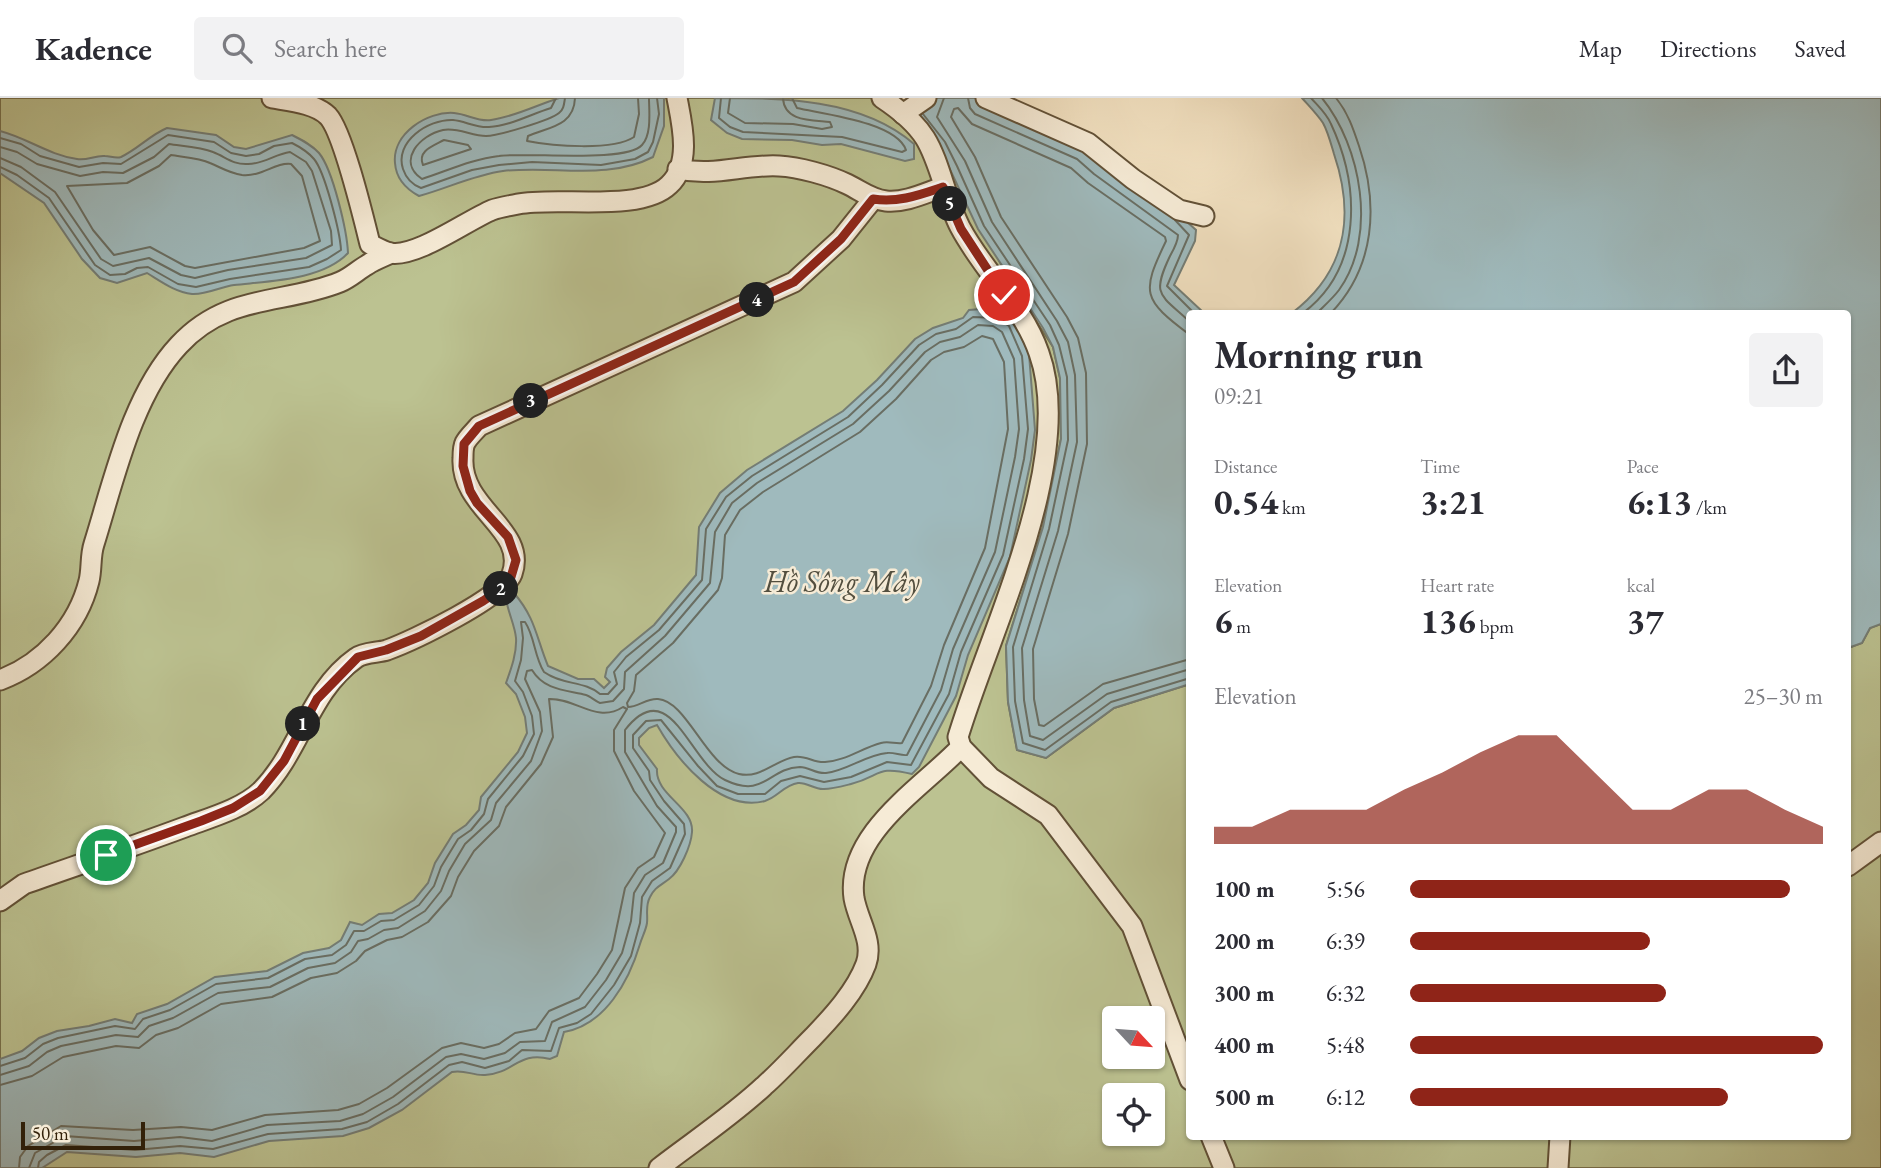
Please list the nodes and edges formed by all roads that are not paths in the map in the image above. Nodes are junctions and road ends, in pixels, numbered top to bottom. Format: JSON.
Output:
{"nodes":[{"id":1,"x":272,"y":98,"type":"edge"},
{"id":2,"x":677,"y":98,"type":"edge"},
{"id":3,"x":882,"y":98,"type":"edge"},
{"id":4,"x":926,"y":98,"type":"edge"},
{"id":5,"x":986,"y":98,"type":"edge"},
{"id":6,"x":903,"y":114,"type":"junction"},
{"id":7,"x":678,"y":169,"type":"junction"},
{"id":8,"x":943,"y":187,"type":"junction"},
{"id":9,"x":873,"y":199,"type":"junction"},
{"id":10,"x":1204,"y":216,"type":"dead end"},
{"id":11,"x":391,"y":253,"type":"junction"},
{"id":12,"x":0,"y":680,"type":"edge"},
{"id":13,"x":961,"y":747,"type":"junction"},
{"id":14,"x":1881,"y":842,"type":"edge"},
{"id":15,"x":1851,"y":864,"type":"edge"},
{"id":16,"x":0,"y":901,"type":"edge"},
{"id":17,"x":1186,"y":1069,"type":"edge"},
{"id":18,"x":1214,"y":1140,"type":"edge"},
{"id":19,"x":1560,"y":1140,"type":"edge"},
{"id":20,"x":659,"y":1168,"type":"edge"},
{"id":21,"x":1224,"y":1168,"type":"edge"},
{"id":22,"x":1558,"y":1168,"type":"edge"}],
"edges":[{"from":1,"to":11,"type":"lane"},
{"from":2,"to":7,"type":"lane"},
{"from":3,"to":6,"type":"lane"},
{"from":4,"to":6,"type":"lane"},
{"from":5,"to":10,"type":"lane"},
{"from":6,"to":8,"type":"lane"},
{"from":7,"to":9,"type":"lane"},
{"from":7,"to":11,"type":"lane"},
{"from":8,"to":9,"type":"lane"},
{"from":8,"to":13,"type":"lane"},
{"from":9,"to":16,"type":"lane"},
{"from":11,"to":12,"type":"lane"},
{"from":13,"to":17,"type":"lane"},
{"from":13,"to":20,"type":"lane"},
{"from":14,"to":15,"type":"lane"},
{"from":18,"to":21,"type":"lane"},
{"from":19,"to":22,"type":"lane"}]}
